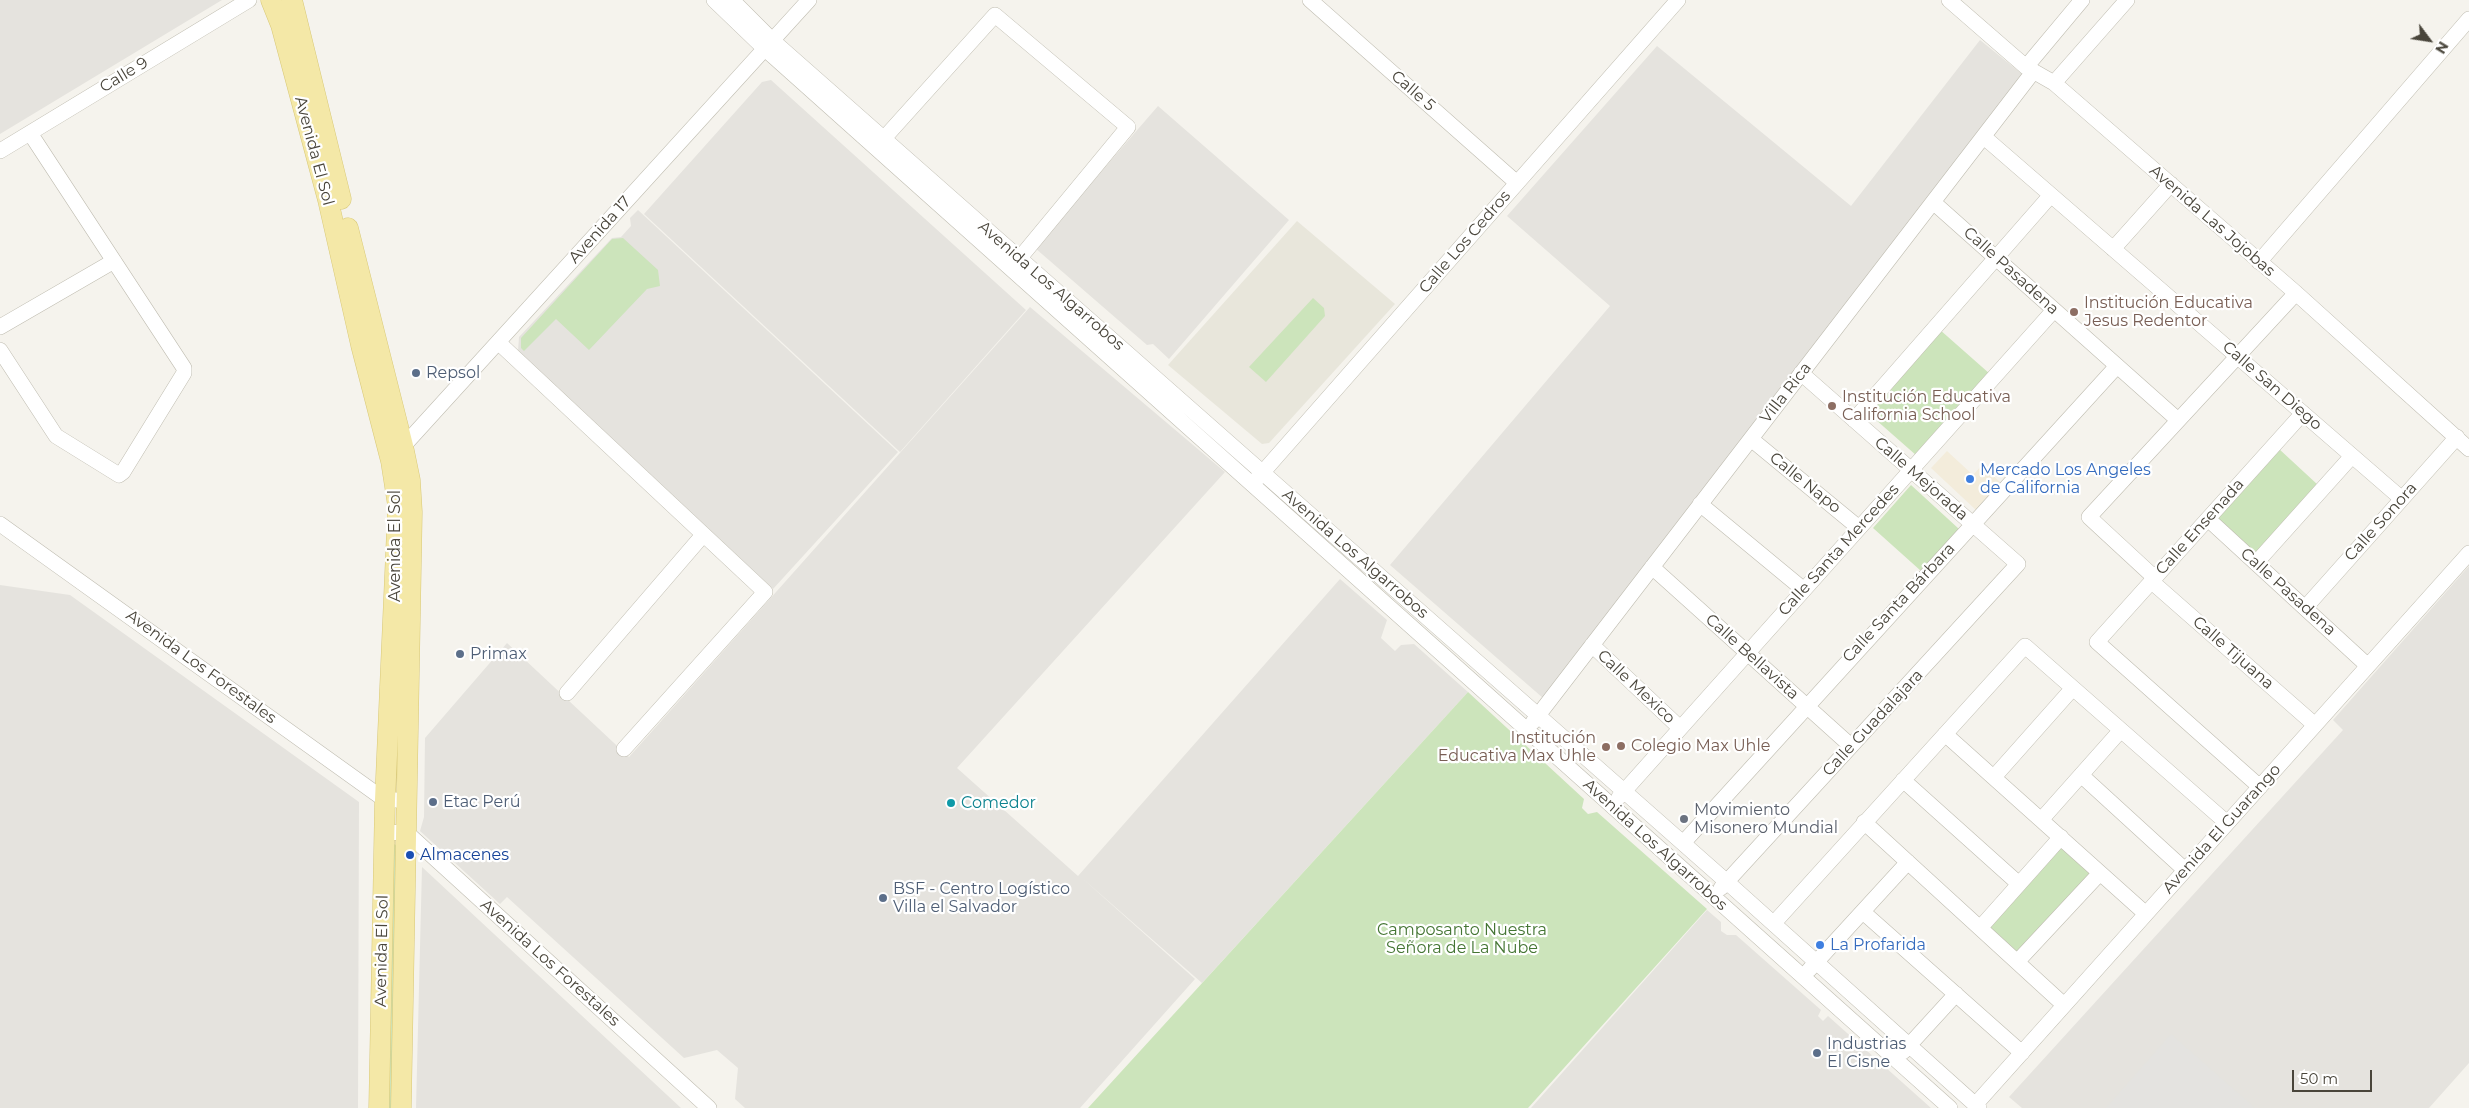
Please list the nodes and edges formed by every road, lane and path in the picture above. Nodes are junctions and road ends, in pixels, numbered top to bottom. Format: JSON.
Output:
{"nodes":[{"id":1,"x":249,"y":0,"type":"edge"},
{"id":2,"x":271,"y":0,"type":"edge"},
{"id":3,"x":714,"y":0,"type":"edge"},
{"id":4,"x":732,"y":0,"type":"edge"},
{"id":5,"x":809,"y":0,"type":"edge"},
{"id":6,"x":1310,"y":0,"type":"edge"},
{"id":7,"x":1678,"y":0,"type":"edge"},
{"id":8,"x":1949,"y":0,"type":"edge"},
{"id":9,"x":2082,"y":0,"type":"edge"},
{"id":10,"x":2127,"y":0,"type":"edge"},
{"id":11,"x":298,"y":3,"type":"edge"},
{"id":12,"x":2469,"y":19,"type":"edge"},
{"id":13,"x":769,"y":45,"type":"junction"},
{"id":14,"x":2030,"y":69,"type":"junction"},
{"id":15,"x":2054,"y":84,"type":"junction"},
{"id":16,"x":30,"y":133,"type":"junction"},
{"id":17,"x":1984,"y":137,"type":"junction"},
{"id":18,"x":879,"y":143,"type":"junction"},
{"id":19,"x":0,"y":151,"type":"edge"},
{"id":20,"x":1517,"y":183,"type":"junction"},
{"id":21,"x":2171,"y":184,"type":"junction"},
{"id":22,"x":2051,"y":195,"type":"junction"},
{"id":23,"x":1933,"y":202,"type":"junction"},
{"id":24,"x":2113,"y":249,"type":"junction"},
{"id":25,"x":1996,"y":258,"type":"junction"},
{"id":26,"x":114,"y":261,"type":"junction"},
{"id":27,"x":2259,"y":262,"type":"junction"},
{"id":28,"x":1015,"y":264,"type":"junction"},
{"id":29,"x":2296,"y":293,"type":"junction"},
{"id":30,"x":2054,"y":310,"type":"junction"},
{"id":31,"x":0,"y":326,"type":"edge"},
{"id":32,"x":498,"y":343,"type":"junction"},
{"id":33,"x":0,"y":350,"type":"edge"},
{"id":34,"x":2237,"y":356,"type":"junction"},
{"id":35,"x":2117,"y":366,"type":"junction"},
{"id":36,"x":1801,"y":373,"type":"junction"},
{"id":37,"x":2303,"y":413,"type":"junction"},
{"id":38,"x":1854,"y":420,"type":"junction"},
{"id":39,"x":2178,"y":420,"type":"junction"},
{"id":40,"x":2457,"y":437,"type":"junction"},
{"id":41,"x":1751,"y":439,"type":"junction"},
{"id":42,"x":2469,"y":449,"type":"edge"},
{"id":43,"x":397,"y":454,"type":"junction"},
{"id":44,"x":2352,"y":456,"type":"junction"},
{"id":45,"x":1911,"y":470,"type":"junction"},
{"id":46,"x":1263,"y":472,"type":"junction"},
{"id":47,"x":1252,"y":484,"type":"junction"},
{"id":48,"x":2402,"y":499,"type":"junction"},
{"id":49,"x":1700,"y":504,"type":"junction"},
{"id":50,"x":2208,"y":519,"type":"junction"},
{"id":51,"x":0,"y":524,"type":"edge"},
{"id":52,"x":1972,"y":524,"type":"junction"},
{"id":53,"x":1859,"y":528,"type":"junction"},
{"id":54,"x":704,"y":536,"type":"junction"},
{"id":55,"x":2469,"y":553,"type":"edge"},
{"id":56,"x":2256,"y":563,"type":"junction"},
{"id":57,"x":2018,"y":564,"type":"joint"},
{"id":58,"x":1652,"y":567,"type":"junction"},
{"id":59,"x":2153,"y":580,"type":"junction"},
{"id":60,"x":1804,"y":590,"type":"junction"},
{"id":61,"x":2305,"y":608,"type":"junction"},
{"id":62,"x":1592,"y":645,"type":"junction"},
{"id":63,"x":1748,"y":653,"type":"junction"},
{"id":64,"x":2368,"y":666,"type":"junction"},
{"id":65,"x":2073,"y":688,"type":"junction"},
{"id":66,"x":567,"y":693,"type":"dead end"},
{"id":67,"x":1806,"y":705,"type":"junction"},
{"id":68,"x":1538,"y":715,"type":"junction"},
{"id":69,"x":2315,"y":725,"type":"junction"},
{"id":70,"x":1680,"y":728,"type":"junction"},
{"id":71,"x":1527,"y":730,"type":"junction"},
{"id":72,"x":2121,"y":730,"type":"junction"},
{"id":73,"x":1945,"y":734,"type":"junction"},
{"id":74,"x":1851,"y":746,"type":"junction"},
{"id":75,"x":624,"y":749,"type":"dead end"},
{"id":76,"x":2081,"y":774,"type":"junction"},
{"id":77,"x":1994,"y":777,"type":"junction"},
{"id":78,"x":1903,"y":780,"type":"junction"},
{"id":79,"x":2260,"y":787,"type":"junction"},
{"id":80,"x":1624,"y":791,"type":"junction"},
{"id":81,"x":385,"y":800,"type":"junction"},
{"id":82,"x":406,"y":800,"type":"junction"},
{"id":83,"x":1611,"y":805,"type":"junction"},
{"id":84,"x":2041,"y":820,"type":"junction"},
{"id":85,"x":1864,"y":822,"type":"junction"},
{"id":86,"x":2227,"y":823,"type":"junction"},
{"id":87,"x":406,"y":832,"type":"junction"},
{"id":88,"x":385,"y":833,"type":"junction"},
{"id":89,"x":2061,"y":837,"type":"junction"},
{"id":90,"x":1683,"y":843,"type":"junction"},
{"id":91,"x":1908,"y":862,"type":"junction"},
{"id":92,"x":2185,"y":870,"type":"junction"},
{"id":93,"x":2100,"y":873,"type":"junction"},
{"id":94,"x":1727,"y":882,"type":"junction"},
{"id":95,"x":2019,"y":884,"type":"junction"},
{"id":96,"x":1713,"y":897,"type":"junction"},
{"id":97,"x":1863,"y":912,"type":"junction"},
{"id":98,"x":2146,"y":914,"type":"junction"},
{"id":99,"x":1774,"y":923,"type":"junction"},
{"id":100,"x":1980,"y":928,"type":"junction"},
{"id":101,"x":1816,"y":962,"type":"junction"},
{"id":102,"x":2017,"y":962,"type":"junction"},
{"id":103,"x":1803,"y":977,"type":"junction"},
{"id":104,"x":1956,"y":994,"type":"junction"},
{"id":105,"x":2064,"y":1005,"type":"junction"},
{"id":106,"x":1909,"y":1046,"type":"junction"},
{"id":107,"x":2022,"y":1053,"type":"junction"},
{"id":108,"x":1896,"y":1060,"type":"junction"},
{"id":109,"x":1972,"y":1105,"type":"edge"},
{"id":110,"x":379,"y":1108,"type":"edge"},
{"id":111,"x":401,"y":1108,"type":"edge"},
{"id":112,"x":709,"y":1108,"type":"edge"},
{"id":113,"x":1950,"y":1108,"type":"edge"}],
"edges":[{"from":1,"to":16,"type":"street","name":"Calle 9"},
{"from":2,"to":43,"type":"main road","name":"Avenida El Sol"},
{"from":3,"to":13,"type":"street","name":"Avenida Los Algarrobos"},
{"from":4,"to":13,"type":"street","name":"Avenida Los Algarrobos"},
{"from":5,"to":13,"type":"street","name":"Avenida 17"},
{"from":6,"to":20,"type":"street","name":"Calle 5"},
{"from":7,"to":20,"type":"street","name":"Calle Los Cedros"},
{"from":8,"to":14,"type":"street","name":"Avenida Las Jojobas"},
{"from":9,"to":14,"type":"street","name":"Villa Rica"},
{"from":10,"to":15,"type":"street"},
{"from":11,"to":43,"type":"main road","name":"Avenida El Sol"},
{"from":12,"to":27,"type":"street"},
{"from":13,"to":18,"type":"street","name":"Avenida Los Algarrobos"},
{"from":13,"to":32,"type":"street","name":"Avenida 17"},
{"from":14,"to":15,"type":"street","name":"Avenida Las Jojobas"},
{"from":14,"to":17,"type":"street","name":"Villa Rica"},
{"from":15,"to":21,"type":"street","name":"Avenida Las Jojobas"},
{"from":16,"to":19,"type":"street","name":"Calle 9"},
{"from":16,"to":26,"type":"street"},
{"from":17,"to":22,"type":"street","name":"Calle San Diego"},
{"from":17,"to":23,"type":"street","name":"Villa Rica"},
{"from":18,"to":28,"type":"street","name":"Avenida Los Algarrobos"},
{"from":18,"to":28,"type":"street"},
{"from":20,"to":46,"type":"street","name":"Calle Los Cedros"},
{"from":21,"to":24,"type":"street"},
{"from":21,"to":27,"type":"street","name":"Avenida Las Jojobas"},
{"from":22,"to":24,"type":"street","name":"Calle San Diego"},
{"from":22,"to":25,"type":"street"},
{"from":23,"to":25,"type":"street","name":"Calle Pasadena"},
{"from":23,"to":36,"type":"street","name":"Villa Rica"},
{"from":24,"to":34,"type":"street","name":"Calle San Diego"},
{"from":25,"to":30,"type":"street","name":"Calle Pasadena"},
{"from":25,"to":38,"type":"street"},
{"from":26,"to":31,"type":"street"},
{"from":26,"to":33,"type":"street"},
{"from":27,"to":29,"type":"street","name":"Avenida Las Jojobas"},
{"from":28,"to":46,"type":"street","name":"Avenida Los Algarrobos"},
{"from":28,"to":47,"type":"street","name":"Avenida Los Algarrobos"},
{"from":29,"to":34,"type":"street"},
{"from":29,"to":40,"type":"street","name":"Avenida Las Jojobas"},
{"from":30,"to":35,"type":"street","name":"Calle Pasadena"},
{"from":30,"to":45,"type":"street","name":"Calle Santa Mercedes"},
{"from":32,"to":43,"type":"street","name":"Avenida 17"},
{"from":32,"to":54,"type":"street"},
{"from":34,"to":37,"type":"street","name":"Calle San Diego"},
{"from":34,"to":39,"type":"street"},
{"from":35,"to":39,"type":"street","name":"Calle Pasadena"},
{"from":35,"to":52,"type":"street","name":"Calle Santa Bárbara"},
{"from":36,"to":38,"type":"street","name":"Calle Mejorada"},
{"from":36,"to":41,"type":"street","name":"Villa Rica"},
{"from":37,"to":44,"type":"street","name":"Calle San Diego"},
{"from":37,"to":50,"type":"street","name":"Calle Ensenada"},
{"from":38,"to":45,"type":"street","name":"Calle Mejorada"},
{"from":39,"to":59,"type":"street","name":"Calle Tijuana"},
{"from":40,"to":42,"type":"street","name":"Avenida Las Jojobas"},
{"from":40,"to":48,"type":"street","name":"Calle Sonora"},
{"from":41,"to":49,"type":"street","name":"Villa Rica"},
{"from":41,"to":53,"type":"street","name":"Calle Napo"},
{"from":43,"to":81,"type":"main road","name":"Avenida El Sol"},
{"from":43,"to":82,"type":"main road","name":"Avenida El Sol"},
{"from":44,"to":48,"type":"street","name":"Calle San Diego"},
{"from":44,"to":56,"type":"street"},
{"from":45,"to":52,"type":"street","name":"Calle Mejorada"},
{"from":45,"to":53,"type":"street","name":"Calle Santa Mercedes"},
{"from":46,"to":47,"type":"street","name":"Calle Los Cedros"},
{"from":46,"to":68,"type":"street","name":"Avenida Los Algarrobos"},
{"from":47,"to":71,"type":"street","name":"Avenida Los Algarrobos"},
{"from":48,"to":61,"type":"street","name":"Calle Sonora"},
{"from":49,"to":58,"type":"street","name":"Villa Rica"},
{"from":49,"to":60,"type":"street"},
{"from":50,"to":56,"type":"street","name":"Calle Pasadena"},
{"from":50,"to":59,"type":"street","name":"Calle Ensenada"},
{"from":51,"to":81,"type":"street","name":"Avenida Los Forestales"},
{"from":52,"to":57,"type":"street","name":"Calle Mejorada"},
{"from":52,"to":67,"type":"street","name":"Calle Santa Bárbara"},
{"from":53,"to":60,"type":"street","name":"Calle Santa Mercedes"},
{"from":54,"to":66,"type":"street"},
{"from":54,"to":75,"type":"street"},
{"from":55,"to":64,"type":"street","name":"Avenida El Guarango"},
{"from":56,"to":61,"type":"street","name":"Calle Pasadena"},
{"from":57,"to":74,"type":"street","name":"Calle Guadalajara"},
{"from":58,"to":62,"type":"street","name":"Villa Rica"},
{"from":58,"to":63,"type":"street","name":"Calle Bellavista"},
{"from":59,"to":69,"type":"street","name":"Calle Tijuana"},
{"from":59,"to":79,"type":"street","name":"Calle Ensenada"},
{"from":60,"to":63,"type":"street","name":"Calle Santa Mercedes"},
{"from":61,"to":64,"type":"street","name":"Calle Pasadena"},
{"from":62,"to":68,"type":"street","name":"Villa Rica"},
{"from":62,"to":70,"type":"street","name":"Calle Mexico"},
{"from":63,"to":67,"type":"street","name":"Calle Bellavista"},
{"from":63,"to":70,"type":"street","name":"Calle Santa Mercedes"},
{"from":64,"to":69,"type":"street","name":"Avenida El Guarango"},
{"from":65,"to":72,"type":"street"},
{"from":65,"to":73,"type":"street"},
{"from":65,"to":77,"type":"street"},
{"from":67,"to":74,"type":"street","name":"Calle Bellavista"},
{"from":67,"to":90,"type":"street","name":"Calle Santa Bárbara"},
{"from":68,"to":71,"type":"street","name":"Villa Rica"},
{"from":68,"to":80,"type":"street","name":"Avenida Los Algarrobos"},
{"from":69,"to":79,"type":"street","name":"Avenida El Guarango"},
{"from":70,"to":80,"type":"street","name":"Calle Santa Mercedes"},
{"from":71,"to":83,"type":"street","name":"Avenida Los Algarrobos"},
{"from":72,"to":76,"type":"street"},
{"from":72,"to":86,"type":"street"},
{"from":73,"to":77,"type":"street"},
{"from":73,"to":78,"type":"street"},
{"from":74,"to":94,"type":"street","name":"Calle Guadalajara"},
{"from":76,"to":84,"type":"street"},
{"from":76,"to":92,"type":"street"},
{"from":77,"to":84,"type":"street"},
{"from":78,"to":85,"type":"street"},
{"from":78,"to":95,"type":"street"},
{"from":79,"to":86,"type":"street","name":"Avenida El Guarango"},
{"from":80,"to":83,"type":"street","name":"Calle Santa Mercedes"},
{"from":80,"to":90,"type":"street","name":"Avenida Los Algarrobos"},
{"from":81,"to":82,"type":"street"},
{"from":81,"to":87,"type":"street","name":"Avenida Los Forestales"},
{"from":81,"to":88,"type":"main road","name":"Avenida El Sol"},
{"from":82,"to":87,"type":"main road","name":"Avenida El Sol"},
{"from":83,"to":96,"type":"street","name":"Avenida Los Algarrobos"},
{"from":84,"to":89,"type":"street"},
{"from":85,"to":91,"type":"street"},
{"from":85,"to":99,"type":"street"},
{"from":86,"to":92,"type":"street","name":"Avenida El Guarango"},
{"from":87,"to":88,"type":"street"},
{"from":87,"to":111,"type":"main road","name":"Avenida El Sol"},
{"from":87,"to":112,"type":"street","name":"Avenida Los Forestales"},
{"from":88,"to":110,"type":"main road","name":"Avenida El Sol"},
{"from":89,"to":93,"type":"street"},
{"from":89,"to":95,"type":"street"},
{"from":90,"to":94,"type":"street","name":"Avenida Los Algarrobos"},
{"from":91,"to":97,"type":"street"},
{"from":91,"to":100,"type":"street"},
{"from":92,"to":98,"type":"street","name":"Avenida El Guarango"},
{"from":93,"to":98,"type":"street"},
{"from":93,"to":102,"type":"street"},
{"from":94,"to":96,"type":"street","name":"Calle Guadalajara"},
{"from":94,"to":99,"type":"street","name":"Avenida Los Algarrobos"},
{"from":95,"to":100,"type":"street"},
{"from":96,"to":103,"type":"street","name":"Avenida Los Algarrobos"},
{"from":97,"to":101,"type":"street"},
{"from":97,"to":104,"type":"street"},
{"from":98,"to":105,"type":"street","name":"Avenida El Guarango"},
{"from":99,"to":101,"type":"street","name":"Avenida Los Algarrobos"},
{"from":100,"to":102,"type":"street"},
{"from":101,"to":103,"type":"street"},
{"from":101,"to":106,"type":"street","name":"Avenida Los Algarrobos"},
{"from":102,"to":105,"type":"street"},
{"from":103,"to":108,"type":"street","name":"Avenida Los Algarrobos"},
{"from":104,"to":106,"type":"street"},
{"from":104,"to":107,"type":"street"},
{"from":105,"to":107,"type":"street","name":"Avenida El Guarango"},
{"from":106,"to":108,"type":"street"},
{"from":106,"to":109,"type":"street","name":"Avenida Los Algarrobos"},
{"from":107,"to":109,"type":"street","name":"Avenida El Guarango"},
{"from":108,"to":113,"type":"street","name":"Avenida Los Algarrobos"}]}
